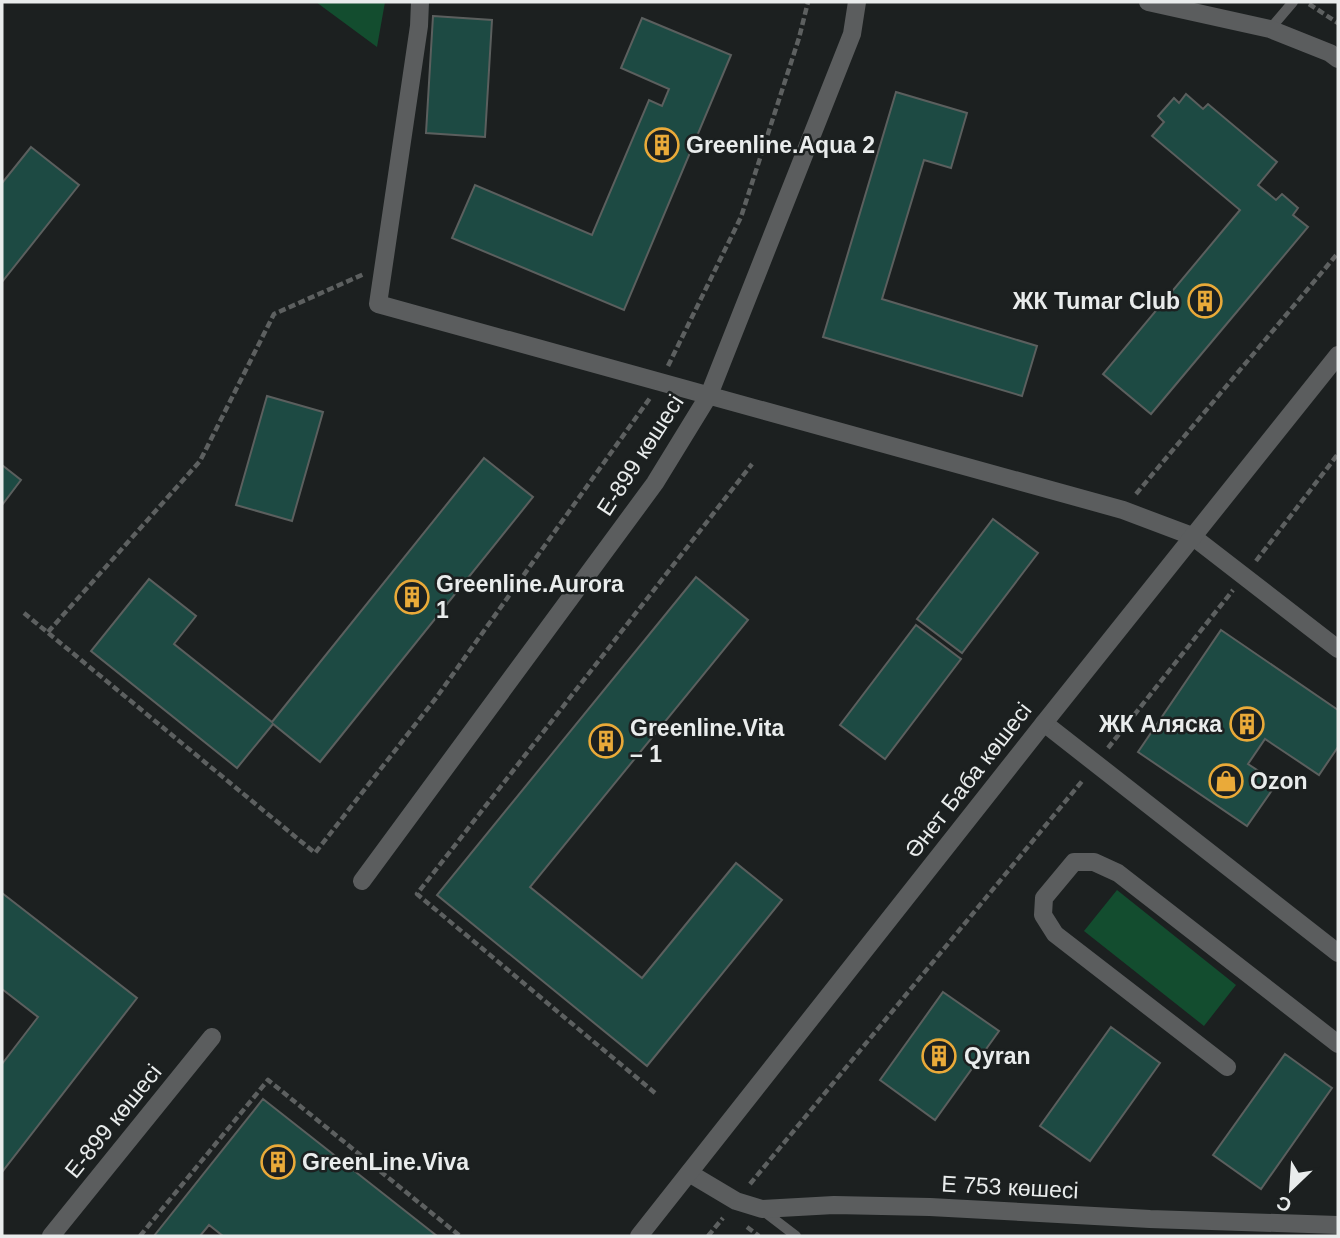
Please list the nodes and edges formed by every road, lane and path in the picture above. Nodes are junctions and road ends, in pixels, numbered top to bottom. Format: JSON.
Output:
{"nodes":[{"id":1,"x":420,"y":2,"type":"edge"},
{"id":2,"x":808,"y":2,"type":"edge"},
{"id":3,"x":857,"y":2,"type":"edge"},
{"id":4,"x":1148,"y":2,"type":"edge"},
{"id":5,"x":1293,"y":2,"type":"edge"},
{"id":6,"x":1305,"y":2,"type":"edge"},
{"id":7,"x":1338,"y":23,"type":"edge"},
{"id":8,"x":1270,"y":29,"type":"junction"},
{"id":9,"x":1338,"y":59,"type":"edge"},
{"id":10,"x":1338,"y":253,"type":"edge"},
{"id":11,"x":367,"y":273,"type":"dead end"},
{"id":12,"x":1338,"y":355,"type":"edge"},
{"id":13,"x":660,"y":381,"type":"junction"},
{"id":14,"x":709,"y":395,"type":"junction"},
{"id":15,"x":1338,"y":454,"type":"edge"},
{"id":16,"x":752,"y":464,"type":"dead end"},
{"id":17,"x":1123,"y":510,"type":"junction"},
{"id":18,"x":1192,"y":536,"type":"junction"},
{"id":19,"x":1244,"y":576,"type":"junction"},
{"id":20,"x":24,"y":613,"type":"dead end"},
{"id":21,"x":48,"y":632,"type":"junction"},
{"id":22,"x":1338,"y":649,"type":"edge"},
{"id":23,"x":1044,"y":723,"type":"junction"},
{"id":24,"x":1096,"y":764,"type":"junction"},
{"id":25,"x":362,"y":881,"type":"dead end"},
{"id":26,"x":1338,"y":953,"type":"edge"},
{"id":27,"x":212,"y":1037,"type":"dead end"},
{"id":28,"x":1338,"y":1044,"type":"edge"},
{"id":29,"x":1227,"y":1067,"type":"dead end"},
{"id":30,"x":655,"y":1093,"type":"dead end"},
{"id":31,"x":689,"y":1173,"type":"junction"},
{"id":32,"x":736,"y":1201,"type":"junction"},
{"id":33,"x":762,"y":1209,"type":"junction"},
{"id":34,"x":1338,"y":1226,"type":"edge"},
{"id":35,"x":51,"y":1236,"type":"edge"},
{"id":36,"x":140,"y":1236,"type":"edge"},
{"id":37,"x":460,"y":1236,"type":"edge"},
{"id":38,"x":639,"y":1236,"type":"edge"},
{"id":39,"x":796,"y":1236,"type":"edge"},
{"id":40,"x":1330,"y":1236,"type":"edge"}],
"edges":[{"from":1,"to":13,"type":"street"},
{"from":2,"to":13,"type":"path"},
{"from":3,"to":14,"type":"street","name":"Е-899 көшесі"},
{"from":4,"to":8,"type":"street"},
{"from":5,"to":8,"type":"lane"},
{"from":6,"to":7,"type":"path"},
{"from":8,"to":9,"type":"street"},
{"from":10,"to":17,"type":"path"},
{"from":11,"to":21,"type":"path"},
{"from":12,"to":18,"type":"street","name":"Әнет Баба көшесі"},
{"from":13,"to":14,"type":"street"},
{"from":13,"to":21,"type":"path"},
{"from":14,"to":17,"type":"street"},
{"from":14,"to":25,"type":"street","name":"Е-899 көшесі"},
{"from":15,"to":19,"type":"path"},
{"from":16,"to":30,"type":"path"},
{"from":17,"to":18,"type":"street"},
{"from":18,"to":19,"type":"street"},
{"from":18,"to":23,"type":"street","name":"Әнет Баба көшесі"},
{"from":19,"to":22,"type":"street"},
{"from":19,"to":24,"type":"path"},
{"from":20,"to":21,"type":"path"},
{"from":23,"to":24,"type":"street"},
{"from":23,"to":31,"type":"street","name":"Әнет Баба көшесі"},
{"from":24,"to":26,"type":"street"},
{"from":24,"to":32,"type":"path"},
{"from":27,"to":35,"type":"street","name":"Е-899 көшесі"},
{"from":28,"to":29,"type":"street"},
{"from":31,"to":32,"type":"street","name":"Е 753 көшесі"},
{"from":31,"to":38,"type":"street","name":"Әнет Баба көшесі"},
{"from":32,"to":33,"type":"street","name":"Е 753 көшесі"},
{"from":33,"to":34,"type":"street","name":"Е 753 көшесі"},
{"from":33,"to":39,"type":"lane"},
{"from":34,"to":40,"type":"street"},
{"from":36,"to":37,"type":"path"}]}
